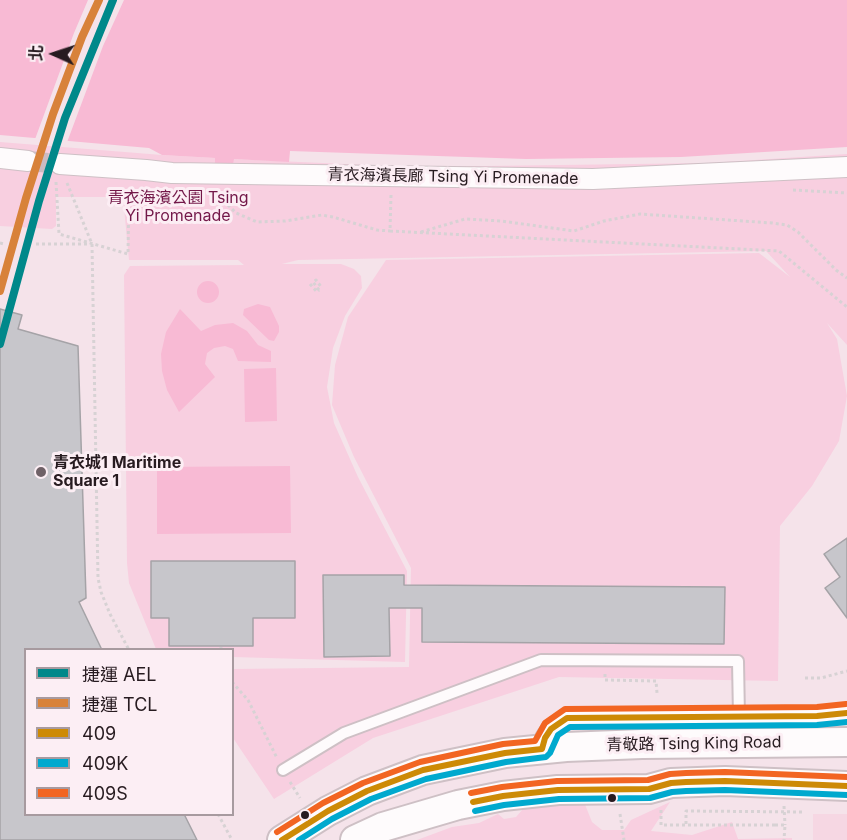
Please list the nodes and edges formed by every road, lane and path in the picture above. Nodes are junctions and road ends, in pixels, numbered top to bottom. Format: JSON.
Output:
{"nodes":[{"id":1,"x":0,"y":158,"type":"edge"},
{"id":2,"x":27,"y":160,"type":"tunnel mouth"},
{"id":3,"x":847,"y":167,"type":"edge"},
{"id":4,"x":58,"y":171,"type":"joint"},
{"id":5,"x":129,"y":180,"type":"dead end"},
{"id":6,"x":202,"y":190,"type":"dead end"},
{"id":7,"x":392,"y":192,"type":"dead end"},
{"id":8,"x":72,"y":194,"type":"dead end"},
{"id":9,"x":390,"y":231,"type":"junction"},
{"id":10,"x":408,"y":232,"type":"junction"},
{"id":11,"x":36,"y":244,"type":"dead end"},
{"id":12,"x":92,"y":244,"type":"junction"},
{"id":13,"x":847,"y":278,"type":"edge"},
{"id":14,"x":310,"y":284,"type":"dead end"},
{"id":15,"x":322,"y":288,"type":"dead end"},
{"id":16,"x":847,"y":307,"type":"edge"},
{"id":17,"x":128,"y":648,"type":"edge"},
{"id":18,"x":847,"y":671,"type":"edge"},
{"id":19,"x":805,"y":678,"type":"dead end"},
{"id":20,"x":234,"y":684,"type":"edge"},
{"id":21,"x":847,"y":713,"type":"edge"},
{"id":22,"x":739,"y":717,"type":"junction"},
{"id":23,"x":847,"y":742,"type":"edge"},
{"id":24,"x":542,"y":749,"type":"junction"},
{"id":25,"x":284,"y":770,"type":"junction"},
{"id":26,"x":847,"y":786,"type":"edge"},
{"id":27,"x":667,"y":794,"type":"junction"},
{"id":28,"x":300,"y":798,"type":"dead end"},
{"id":29,"x":784,"y":802,"type":"dead end"},
{"id":30,"x":805,"y":812,"type":"dead end"},
{"id":31,"x":620,"y":814,"type":"dead end"},
{"id":32,"x":219,"y":816,"type":"edge"},
{"id":33,"x":686,"y":825,"type":"junction"},
{"id":34,"x":785,"y":825,"type":"junction"},
{"id":35,"x":232,"y":840,"type":"edge"},
{"id":36,"x":282,"y":840,"type":"edge"},
{"id":37,"x":355,"y":840,"type":"edge"},
{"id":38,"x":624,"y":840,"type":"edge"},
{"id":39,"x":784,"y":840,"type":"edge"}],
"edges":[{"from":1,"to":2,"type":"street"},
{"from":3,"to":4,"type":"street","name":"青衣海濱長廊 Tsing Yi Promenade"},
{"from":4,"to":12,"type":"path"},
{"from":5,"to":12,"type":"path"},
{"from":6,"to":9,"type":"path"},
{"from":7,"to":9,"type":"path"},
{"from":8,"to":12,"type":"path"},
{"from":9,"to":10,"type":"path"},
{"from":10,"to":13,"type":"path"},
{"from":10,"to":16,"type":"path"},
{"from":11,"to":12,"type":"path"},
{"from":12,"to":17,"type":"path"},
{"from":14,"to":15,"type":"path"},
{"from":18,"to":19,"type":"path"},
{"from":20,"to":25,"type":"path"},
{"from":21,"to":22,"type":"street"},
{"from":22,"to":24,"type":"street"},
{"from":22,"to":25,"type":"lane"},
{"from":23,"to":24,"type":"main road","name":"青敬路 Tsing King Road"},
{"from":24,"to":27,"type":"main road"},
{"from":24,"to":36,"type":"main road","name":"青敬路 Tsing King Road"},
{"from":25,"to":28,"type":"path"},
{"from":26,"to":27,"type":"main road"},
{"from":27,"to":33,"type":"path"},
{"from":27,"to":37,"type":"main road"},
{"from":29,"to":34,"type":"path"},
{"from":30,"to":33,"type":"path","bridge":true},
{"from":31,"to":38,"type":"path"},
{"from":32,"to":35,"type":"path"},
{"from":33,"to":34,"type":"path","bridge":true},
{"from":34,"to":39,"type":"path"}]}
